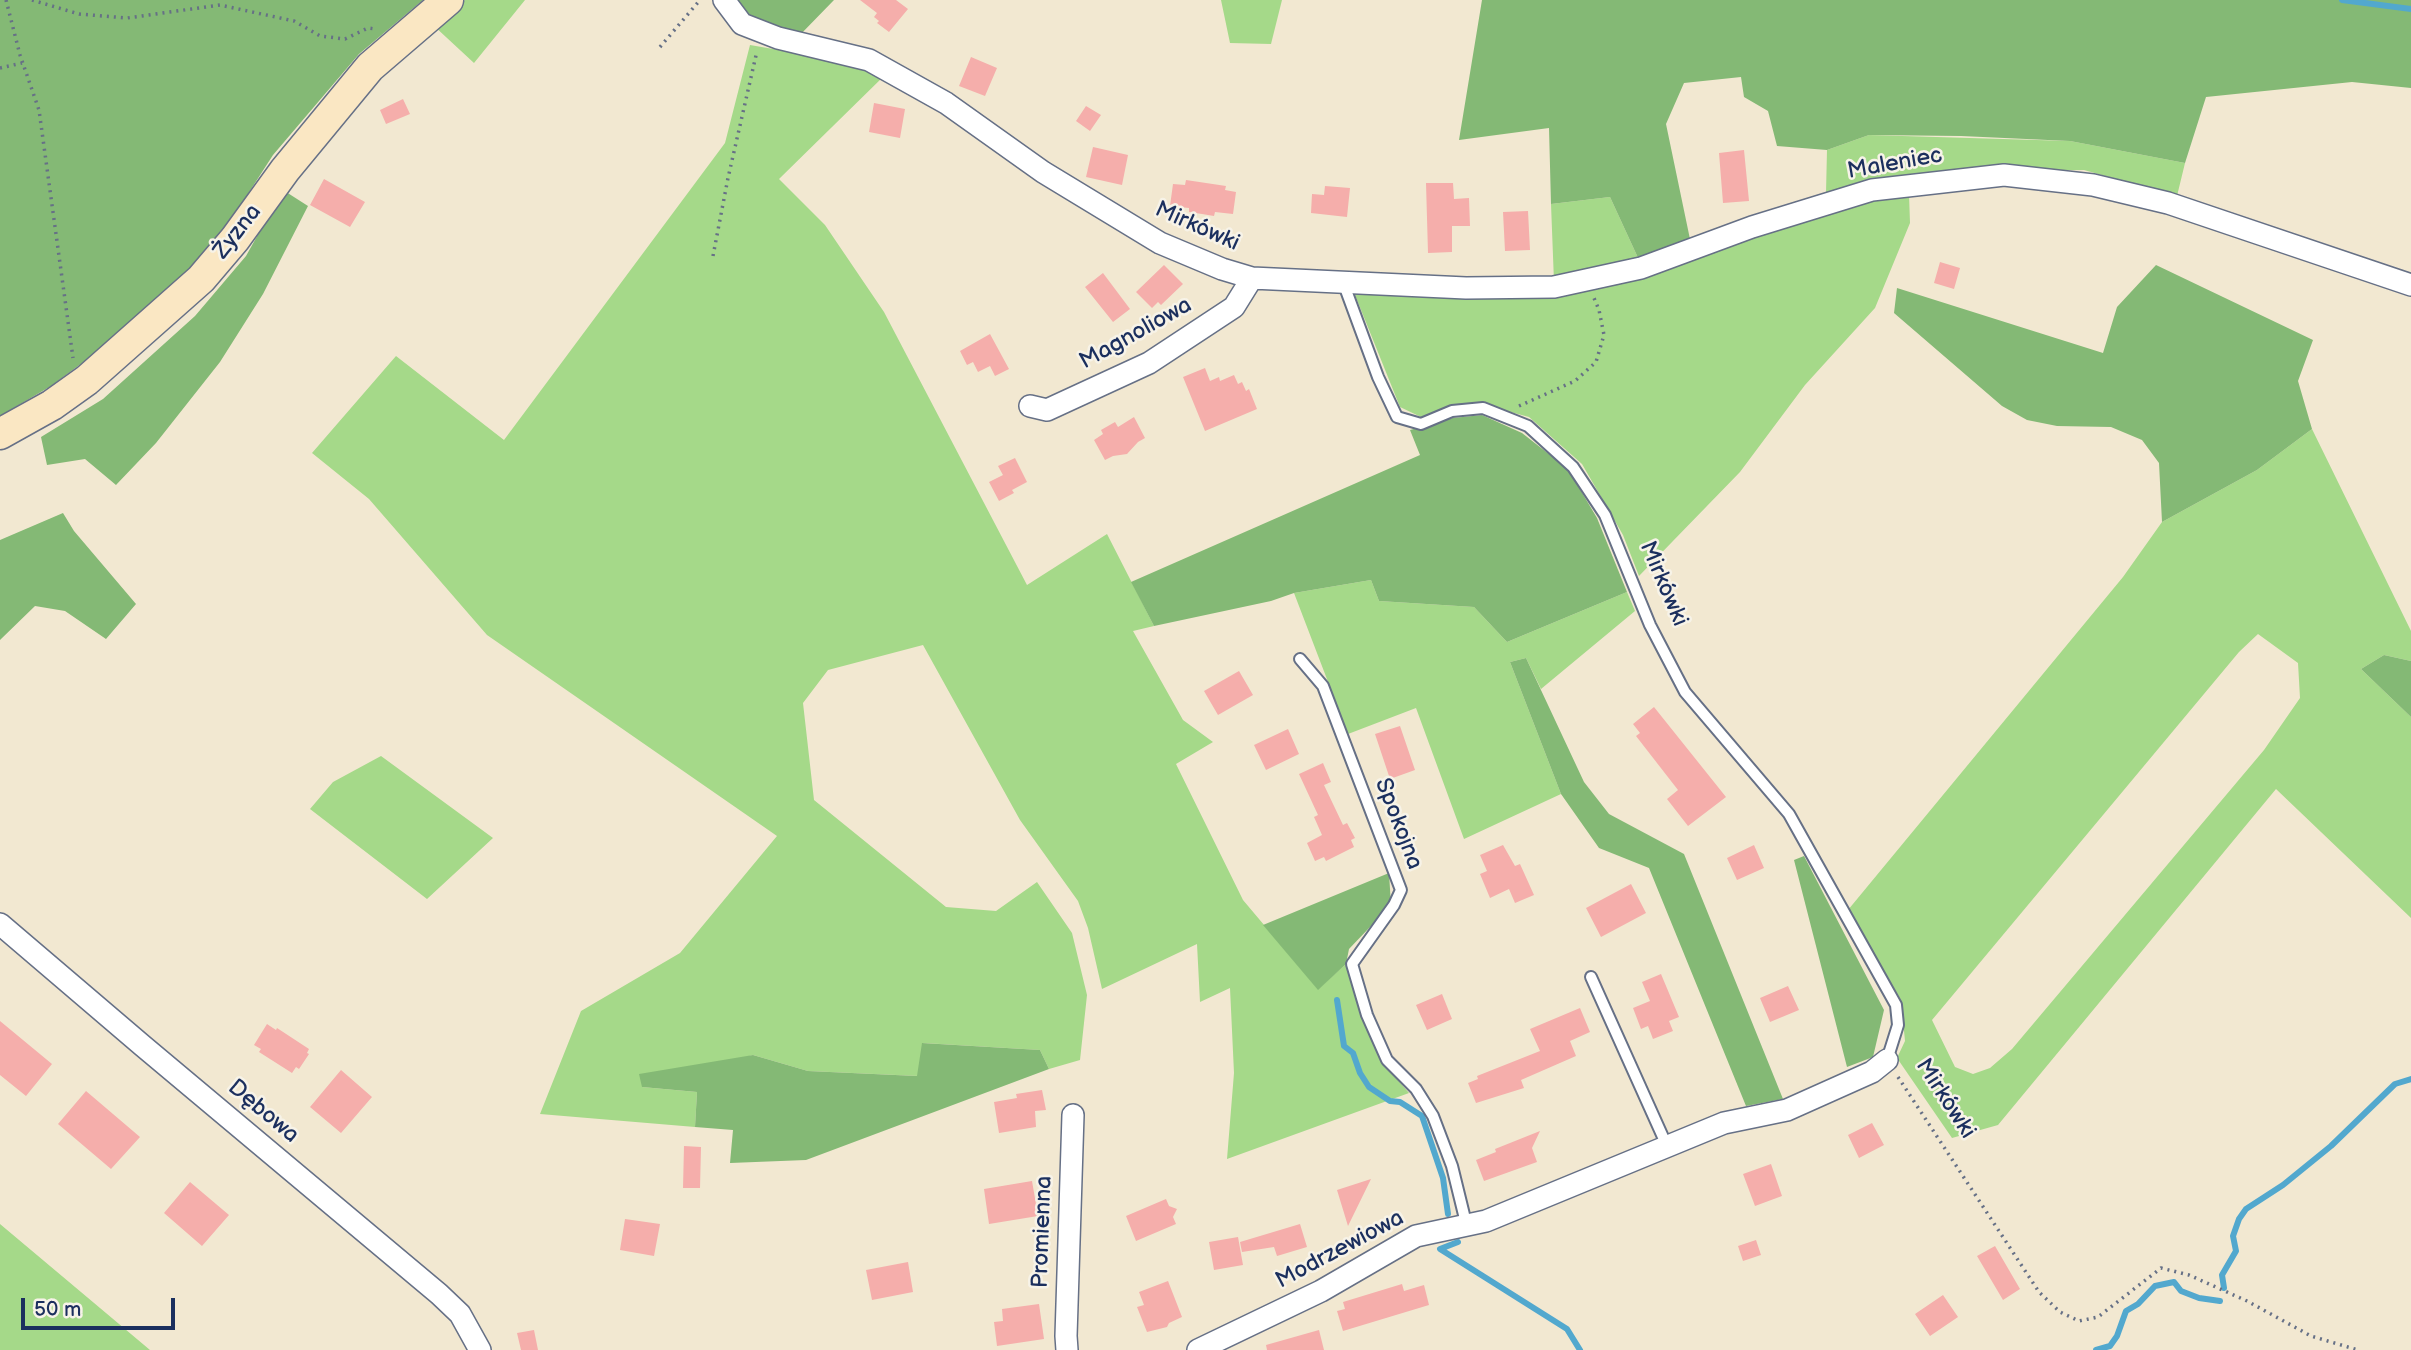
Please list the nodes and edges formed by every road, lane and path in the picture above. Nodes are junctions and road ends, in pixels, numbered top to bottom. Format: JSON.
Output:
{"nodes":[{"id":1,"x":6,"y":0,"type":"edge"},
{"id":2,"x":32,"y":0,"type":"edge"},
{"id":3,"x":448,"y":0,"type":"edge"},
{"id":4,"x":701,"y":0,"type":"edge"},
{"id":5,"x":724,"y":0,"type":"edge"},
{"id":6,"x":410,"y":32,"type":"junction"},
{"id":7,"x":761,"y":32,"type":"junction"},
{"id":8,"x":660,"y":47,"type":"dead end"},
{"id":9,"x":22,"y":63,"type":"junction"},
{"id":10,"x":0,"y":68,"type":"edge"},
{"id":11,"x":713,"y":256,"type":"dead end"},
{"id":12,"x":1252,"y":278,"type":"junction"},
{"id":13,"x":1586,"y":280,"type":"junction"},
{"id":14,"x":1342,"y":281,"type":"junction"},
{"id":15,"x":2411,"y":285,"type":"edge"},
{"id":16,"x":87,"y":380,"type":"junction"},
{"id":17,"x":1030,"y":406,"type":"dead end"},
{"id":18,"x":1502,"y":416,"type":"junction"},
{"id":19,"x":0,"y":434,"type":"edge"},
{"id":20,"x":1300,"y":659,"type":"dead end"},
{"id":21,"x":0,"y":924,"type":"edge"},
{"id":22,"x":1591,"y":977,"type":"dead end"},
{"id":23,"x":1888,"y":1060,"type":"junction"},
{"id":24,"x":1073,"y":1115,"type":"dead end"},
{"id":25,"x":1667,"y":1146,"type":"junction"},
{"id":26,"x":1467,"y":1227,"type":"junction"},
{"id":27,"x":480,"y":1350,"type":"edge"},
{"id":28,"x":1067,"y":1350,"type":"edge"},
{"id":29,"x":1198,"y":1350,"type":"edge"},
{"id":30,"x":2358,"y":1350,"type":"edge"}],
"edges":[{"from":1,"to":9,"type":"path"},
{"from":2,"to":6,"type":"path"},
{"from":3,"to":6,"type":"street","name":"Żyzna"},
{"from":4,"to":8,"type":"path"},
{"from":5,"to":7,"type":"street","name":"Mirkówki"},
{"from":6,"to":16,"type":"street","name":"Żyzna"},
{"from":7,"to":11,"type":"path"},
{"from":7,"to":12,"type":"street","name":"Mirkówki"},
{"from":9,"to":10,"type":"path"},
{"from":9,"to":16,"type":"path"},
{"from":12,"to":14,"type":"street","name":"Mirkówki"},
{"from":12,"to":17,"type":"street","name":"Magnoliowa"},
{"from":13,"to":14,"type":"street","name":"Maleniec"},
{"from":13,"to":15,"type":"street","name":"Maleniec"},
{"from":13,"to":18,"type":"path"},
{"from":14,"to":18,"type":"lane","name":"Mirkówki"},
{"from":16,"to":19,"type":"street","name":"Żyzna"},
{"from":18,"to":23,"type":"lane","name":"Mirkówki"},
{"from":20,"to":26,"type":"lane","name":"Spokojna"},
{"from":21,"to":27,"type":"street","name":"Dębowa"},
{"from":22,"to":25,"type":"lane"},
{"from":23,"to":25,"type":"street","name":"Modrzewiowa"},
{"from":23,"to":30,"type":"path","name":"Mirkówki"},
{"from":24,"to":28,"type":"street","name":"Promienna"},
{"from":25,"to":26,"type":"street","name":"Modrzewiowa"},
{"from":26,"to":29,"type":"street","name":"Modrzewiowa"}]}
